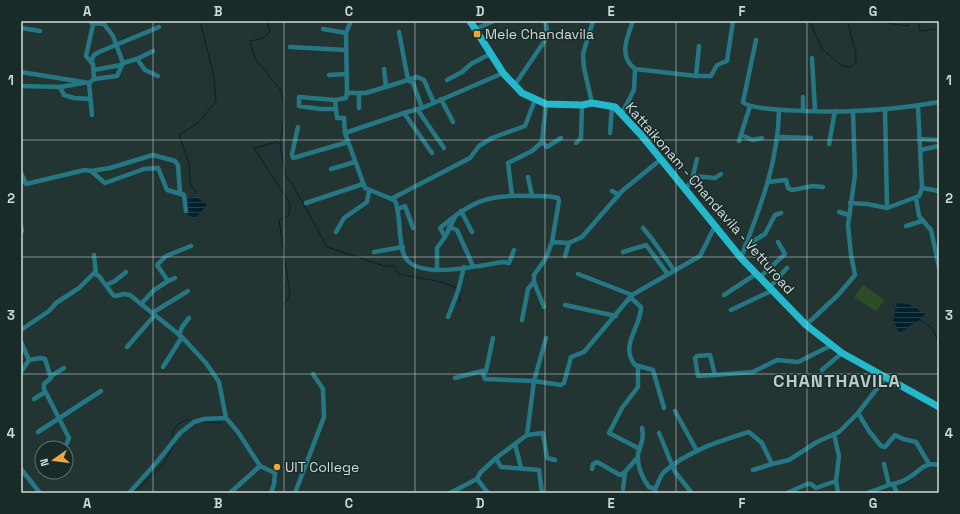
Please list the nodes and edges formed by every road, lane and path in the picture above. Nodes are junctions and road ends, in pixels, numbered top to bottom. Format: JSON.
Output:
{"nodes":[{"id":1,"x":352,"y":21,"type":"edge"},
{"id":2,"x":470,"y":21,"type":"edge"},
{"id":3,"x":494,"y":21,"type":"edge"},
{"id":4,"x":545,"y":21,"type":"edge"},
{"id":5,"x":593,"y":21,"type":"edge"},
{"id":6,"x":633,"y":21,"type":"edge"},
{"id":7,"x":732,"y":21,"type":"edge"},
{"id":8,"x":91,"y":22,"type":"edge"},
{"id":9,"x":158,"y":27,"type":"dead end"},
{"id":10,"x":21,"y":28,"type":"edge"},
{"id":11,"x":323,"y":29,"type":"dead end"},
{"id":12,"x":475,"y":29,"type":"junction"},
{"id":13,"x":40,"y":31,"type":"dead end"},
{"id":14,"x":399,"y":32,"type":"dead end"},
{"id":15,"x":346,"y":33,"type":"junction"},
{"id":16,"x":756,"y":40,"type":"dead end"},
{"id":17,"x":117,"y":45,"type":"junction"},
{"id":18,"x":700,"y":46,"type":"dead end"},
{"id":19,"x":290,"y":47,"type":"dead end"},
{"id":20,"x":346,"y":50,"type":"junction"},
{"id":21,"x":153,"y":51,"type":"dead end"},
{"id":22,"x":490,"y":54,"type":"junction"},
{"id":23,"x":812,"y":58,"type":"dead end"},
{"id":24,"x":137,"y":59,"type":"junction"},
{"id":25,"x":91,"y":62,"type":"junction"},
{"id":26,"x":122,"y":64,"type":"junction"},
{"id":27,"x":384,"y":69,"type":"dead end"},
{"id":28,"x":635,"y":69,"type":"junction"},
{"id":29,"x":94,"y":70,"type":"junction"},
{"id":30,"x":21,"y":72,"type":"edge"},
{"id":31,"x":503,"y":73,"type":"junction"},
{"id":32,"x":346,"y":74,"type":"junction"},
{"id":33,"x":158,"y":76,"type":"dead end"},
{"id":34,"x":329,"y":76,"type":"dead end"},
{"id":35,"x":696,"y":76,"type":"junction"},
{"id":36,"x":94,"y":79,"type":"junction"},
{"id":37,"x":408,"y":80,"type":"junction"},
{"id":38,"x":447,"y":80,"type":"dead end"},
{"id":39,"x":88,"y":83,"type":"junction"},
{"id":40,"x":21,"y":86,"type":"edge"},
{"id":41,"x":514,"y":86,"type":"junction"},
{"id":42,"x":60,"y":87,"type":"junction"},
{"id":43,"x":386,"y":87,"type":"junction"},
{"id":44,"x":347,"y":93,"type":"junction"},
{"id":45,"x":359,"y":93,"type":"junction"},
{"id":46,"x":803,"y":97,"type":"dead end"},
{"id":47,"x":90,"y":98,"type":"junction"},
{"id":48,"x":441,"y":99,"type":"junction"},
{"id":49,"x":335,"y":100,"type":"junction"},
{"id":50,"x":535,"y":100,"type":"junction"},
{"id":51,"x":434,"y":102,"type":"junction"},
{"id":52,"x":939,"y":102,"type":"edge"},
{"id":53,"x":592,"y":103,"type":"junction"},
{"id":54,"x":546,"y":104,"type":"junction"},
{"id":55,"x":582,"y":105,"type":"junction"},
{"id":56,"x":612,"y":106,"type":"junction"},
{"id":57,"x":750,"y":106,"type":"junction"},
{"id":58,"x":918,"y":106,"type":"junction"},
{"id":59,"x":359,"y":108,"type":"dead end"},
{"id":60,"x":336,"y":109,"type":"junction"},
{"id":61,"x":419,"y":109,"type":"junction"},
{"id":62,"x":885,"y":109,"type":"junction"},
{"id":63,"x":779,"y":110,"type":"junction"},
{"id":64,"x":803,"y":110,"type":"junction"},
{"id":65,"x":815,"y":111,"type":"junction"},
{"id":66,"x":835,"y":111,"type":"junction"},
{"id":67,"x":853,"y":112,"type":"junction"},
{"id":68,"x":622,"y":113,"type":"junction"},
{"id":69,"x":404,"y":114,"type":"junction"},
{"id":70,"x":92,"y":115,"type":"dead end"},
{"id":71,"x":453,"y":122,"type":"dead end"},
{"id":72,"x":298,"y":127,"type":"dead end"},
{"id":73,"x":345,"y":132,"type":"junction"},
{"id":74,"x":610,"y":133,"type":"dead end"},
{"id":75,"x":741,"y":135,"type":"junction"},
{"id":76,"x":778,"y":137,"type":"junction"},
{"id":77,"x":561,"y":138,"type":"dead end"},
{"id":78,"x":762,"y":138,"type":"dead end"},
{"id":79,"x":811,"y":138,"type":"dead end"},
{"id":80,"x":919,"y":139,"type":"junction"},
{"id":81,"x":939,"y":140,"type":"edge"},
{"id":82,"x":739,"y":141,"type":"dead end"},
{"id":83,"x":348,"y":142,"type":"junction"},
{"id":84,"x":542,"y":142,"type":"junction"},
{"id":85,"x":576,"y":143,"type":"dead end"},
{"id":86,"x":828,"y":144,"type":"dead end"},
{"id":87,"x":939,"y":146,"type":"edge"},
{"id":88,"x":444,"y":148,"type":"dead end"},
{"id":89,"x":920,"y":150,"type":"junction"},
{"id":90,"x":432,"y":153,"type":"dead end"},
{"id":91,"x":697,"y":159,"type":"dead end"},
{"id":92,"x":660,"y":160,"type":"junction"},
{"id":93,"x":355,"y":162,"type":"junction"},
{"id":94,"x":331,"y":168,"type":"dead end"},
{"id":95,"x":91,"y":171,"type":"junction"},
{"id":96,"x":21,"y":173,"type":"edge"},
{"id":97,"x":721,"y":174,"type":"dead end"},
{"id":98,"x":693,"y":176,"type":"junction"},
{"id":99,"x":528,"y":177,"type":"dead end"},
{"id":100,"x":768,"y":182,"type":"junction"},
{"id":101,"x":363,"y":184,"type":"junction"},
{"id":102,"x":824,"y":186,"type":"dead end"},
{"id":103,"x":922,"y":188,"type":"junction"},
{"id":104,"x":685,"y":190,"type":"junction"},
{"id":105,"x":369,"y":191,"type":"junction"},
{"id":106,"x":612,"y":191,"type":"dead end"},
{"id":107,"x":939,"y":191,"type":"edge"},
{"id":108,"x":180,"y":193,"type":"junction"},
{"id":109,"x":512,"y":195,"type":"junction"},
{"id":110,"x":619,"y":195,"type":"junction"},
{"id":111,"x":532,"y":196,"type":"junction"},
{"id":112,"x":916,"y":198,"type":"junction"},
{"id":113,"x":391,"y":199,"type":"junction"},
{"id":114,"x":306,"y":203,"type":"dead end"},
{"id":115,"x":850,"y":203,"type":"junction"},
{"id":116,"x":887,"y":208,"type":"junction"},
{"id":117,"x":398,"y":209,"type":"junction"},
{"id":118,"x":186,"y":211,"type":"dead end"},
{"id":119,"x":461,"y":211,"type":"junction"},
{"id":120,"x":839,"y":212,"type":"dead end"},
{"id":121,"x":781,"y":213,"type":"dead end"},
{"id":122,"x":456,"y":215,"type":"junction"},
{"id":123,"x":849,"y":215,"type":"junction"},
{"id":124,"x":922,"y":221,"type":"junction"},
{"id":125,"x":715,"y":226,"type":"junction"},
{"id":126,"x":906,"y":226,"type":"dead end"},
{"id":127,"x":450,"y":227,"type":"junction"},
{"id":128,"x":413,"y":228,"type":"dead end"},
{"id":129,"x":642,"y":228,"type":"dead end"},
{"id":130,"x":336,"y":232,"type":"dead end"},
{"id":131,"x":472,"y":232,"type":"dead end"},
{"id":132,"x":445,"y":237,"type":"junction"},
{"id":133,"x":552,"y":242,"type":"junction"},
{"id":134,"x":569,"y":242,"type":"junction"},
{"id":135,"x":778,"y":242,"type":"dead end"},
{"id":136,"x":191,"y":246,"type":"dead end"},
{"id":137,"x":746,"y":246,"type":"junction"},
{"id":138,"x":403,"y":247,"type":"junction"},
{"id":139,"x":514,"y":250,"type":"dead end"},
{"id":140,"x":374,"y":252,"type":"dead end"},
{"id":141,"x":623,"y":252,"type":"dead end"},
{"id":142,"x":94,"y":255,"type":"dead end"},
{"id":143,"x":564,"y":256,"type":"dead end"},
{"id":144,"x":741,"y":258,"type":"junction"},
{"id":145,"x":473,"y":266,"type":"junction"},
{"id":146,"x":464,"y":267,"type":"junction"},
{"id":147,"x":787,"y":268,"type":"dead end"},
{"id":148,"x":939,"y":268,"type":"edge"},
{"id":149,"x":437,"y":270,"type":"junction"},
{"id":150,"x":674,"y":270,"type":"junction"},
{"id":151,"x":126,"y":272,"type":"dead end"},
{"id":152,"x":96,"y":274,"type":"junction"},
{"id":153,"x":578,"y":274,"type":"dead end"},
{"id":154,"x":667,"y":274,"type":"junction"},
{"id":155,"x":757,"y":276,"type":"junction"},
{"id":156,"x":175,"y":278,"type":"dead end"},
{"id":157,"x":168,"y":281,"type":"junction"},
{"id":158,"x":534,"y":282,"type":"junction"},
{"id":159,"x":106,"y":285,"type":"junction"},
{"id":160,"x":770,"y":290,"type":"junction"},
{"id":161,"x":188,"y":291,"type":"dead end"},
{"id":162,"x":724,"y":295,"type":"dead end"},
{"id":163,"x":631,"y":296,"type":"junction"},
{"id":164,"x":141,"y":304,"type":"junction"},
{"id":165,"x":566,"y":305,"type":"dead end"},
{"id":166,"x":544,"y":307,"type":"dead end"},
{"id":167,"x":731,"y":310,"type":"dead end"},
{"id":168,"x":153,"y":315,"type":"junction"},
{"id":169,"x":616,"y":316,"type":"junction"},
{"id":170,"x":448,"y":317,"type":"dead end"},
{"id":171,"x":189,"y":318,"type":"dead end"},
{"id":172,"x":522,"y":320,"type":"dead end"},
{"id":173,"x":806,"y":325,"type":"junction"},
{"id":174,"x":21,"y":330,"type":"edge"},
{"id":175,"x":180,"y":336,"type":"junction"},
{"id":176,"x":493,"y":338,"type":"dead end"},
{"id":177,"x":546,"y":338,"type":"dead end"},
{"id":178,"x":21,"y":342,"type":"edge"},
{"id":179,"x":127,"y":346,"type":"dead end"},
{"id":180,"x":830,"y":346,"type":"junction"},
{"id":181,"x":709,"y":349,"type":"dead end"},
{"id":182,"x":842,"y":353,"type":"junction"},
{"id":183,"x":710,"y":355,"type":"junction"},
{"id":184,"x":29,"y":360,"type":"junction"},
{"id":185,"x":638,"y":366,"type":"junction"},
{"id":186,"x":162,"y":367,"type":"dead end"},
{"id":187,"x":64,"y":368,"type":"dead end"},
{"id":188,"x":822,"y":370,"type":"dead end"},
{"id":189,"x":482,"y":371,"type":"junction"},
{"id":190,"x":21,"y":372,"type":"edge"},
{"id":191,"x":313,"y":374,"type":"dead end"},
{"id":192,"x":715,"y":375,"type":"junction"},
{"id":193,"x":51,"y":376,"type":"junction"},
{"id":194,"x":455,"y":378,"type":"dead end"},
{"id":195,"x":886,"y":378,"type":"junction"},
{"id":196,"x":534,"y":381,"type":"junction"},
{"id":197,"x":101,"y":391,"type":"dead end"},
{"id":198,"x":45,"y":392,"type":"junction"},
{"id":199,"x":34,"y":399,"type":"dead end"},
{"id":200,"x":939,"y":406,"type":"edge"},
{"id":201,"x":664,"y":408,"type":"dead end"},
{"id":202,"x":675,"y":411,"type":"dead end"},
{"id":203,"x":858,"y":413,"type":"junction"},
{"id":204,"x":226,"y":418,"type":"junction"},
{"id":205,"x":59,"y":419,"type":"junction"},
{"id":206,"x":642,"y":428,"type":"dead end"},
{"id":207,"x":38,"y":432,"type":"dead end"},
{"id":208,"x":659,"y":433,"type":"dead end"},
{"id":209,"x":834,"y":434,"type":"junction"},
{"id":210,"x":527,"y":435,"type":"junction"},
{"id":211,"x":69,"y":440,"type":"edge"},
{"id":212,"x":514,"y":444,"type":"junction"},
{"id":213,"x":640,"y":449,"type":"junction"},
{"id":214,"x":697,"y":451,"type":"junction"},
{"id":215,"x":638,"y":457,"type":"junction"},
{"id":216,"x":496,"y":458,"type":"junction"},
{"id":217,"x":555,"y":460,"type":"dead end"},
{"id":218,"x":772,"y":464,"type":"junction"},
{"id":219,"x":884,"y":464,"type":"dead end"},
{"id":220,"x":929,"y":464,"type":"junction"},
{"id":221,"x":939,"y":465,"type":"edge"},
{"id":222,"x":260,"y":466,"type":"junction"},
{"id":223,"x":674,"y":466,"type":"junction"},
{"id":224,"x":521,"y":468,"type":"junction"},
{"id":225,"x":21,"y":469,"type":"edge"},
{"id":226,"x":592,"y":469,"type":"dead end"},
{"id":227,"x":753,"y":470,"type":"dead end"},
{"id":228,"x":625,"y":472,"type":"junction"},
{"id":229,"x":477,"y":480,"type":"junction"},
{"id":230,"x":836,"y":481,"type":"junction"},
{"id":231,"x":891,"y":485,"type":"junction"},
{"id":232,"x":623,"y":489,"type":"dead end"},
{"id":233,"x":656,"y":491,"type":"edge"},
{"id":234,"x":691,"y":492,"type":"edge"},
{"id":235,"x":40,"y":493,"type":"edge"},
{"id":236,"x":129,"y":493,"type":"edge"},
{"id":237,"x":230,"y":493,"type":"edge"},
{"id":238,"x":271,"y":493,"type":"edge"},
{"id":239,"x":295,"y":493,"type":"edge"},
{"id":240,"x":450,"y":493,"type":"edge"},
{"id":241,"x":488,"y":493,"type":"edge"},
{"id":242,"x":542,"y":493,"type":"edge"},
{"id":243,"x":787,"y":493,"type":"edge"},
{"id":244,"x":838,"y":493,"type":"edge"},
{"id":245,"x":867,"y":493,"type":"edge"},
{"id":246,"x":897,"y":493,"type":"edge"}],
"edges":[{"from":1,"to":15,"type":"street"},
{"from":2,"to":12,"type":"main road","name":"Kattaikonam - Chandavila - Vetturoad"},
{"from":3,"to":12,"type":"street"},
{"from":4,"to":41,"type":"street"},
{"from":5,"to":53,"type":"street"},
{"from":6,"to":28,"type":"street"},
{"from":7,"to":35,"type":"street"},
{"from":8,"to":17,"type":"street"},
{"from":8,"to":25,"type":"street"},
{"from":9,"to":17,"type":"street"},
{"from":10,"to":13,"type":"street"},
{"from":11,"to":15,"type":"street"},
{"from":12,"to":22,"type":"main road","name":"Kattaikonam - Chandavila - Vetturoad"},
{"from":14,"to":37,"type":"street"},
{"from":15,"to":20,"type":"street"},
{"from":16,"to":57,"type":"street"},
{"from":17,"to":25,"type":"street"},
{"from":17,"to":26,"type":"street"},
{"from":18,"to":35,"type":"street"},
{"from":19,"to":20,"type":"street"},
{"from":20,"to":32,"type":"street"},
{"from":21,"to":24,"type":"street"},
{"from":22,"to":31,"type":"main road","name":"Kattaikonam - Chandavila - Vetturoad"},
{"from":22,"to":38,"type":"street"},
{"from":23,"to":65,"type":"street"},
{"from":24,"to":26,"type":"street"},
{"from":24,"to":33,"type":"street"},
{"from":25,"to":29,"type":"street"},
{"from":26,"to":29,"type":"street"},
{"from":26,"to":36,"type":"street"},
{"from":27,"to":43,"type":"street"},
{"from":28,"to":35,"type":"street"},
{"from":28,"to":68,"type":"street"},
{"from":29,"to":36,"type":"street"},
{"from":30,"to":39,"type":"street"},
{"from":31,"to":41,"type":"main road","name":"Kattaikonam - Chandavila - Vetturoad"},
{"from":31,"to":48,"type":"street"},
{"from":32,"to":34,"type":"street"},
{"from":32,"to":44,"type":"street"},
{"from":36,"to":39,"type":"street"},
{"from":37,"to":43,"type":"street"},
{"from":37,"to":51,"type":"street"},
{"from":37,"to":61,"type":"street"},
{"from":39,"to":42,"type":"street"},
{"from":39,"to":47,"type":"street"},
{"from":40,"to":42,"type":"street"},
{"from":41,"to":50,"type":"main road","name":"Kattaikonam - Chandavila - Vetturoad"},
{"from":42,"to":47,"type":"street"},
{"from":43,"to":45,"type":"street"},
{"from":44,"to":45,"type":"street"},
{"from":44,"to":49,"type":"street"},
{"from":45,"to":59,"type":"street"},
{"from":46,"to":64,"type":"street"},
{"from":47,"to":70,"type":"street"},
{"from":48,"to":51,"type":"street"},
{"from":48,"to":71,"type":"street"},
{"from":49,"to":60,"type":"street"},
{"from":49,"to":60,"type":"street"},
{"from":50,"to":54,"type":"main road","name":"Kattaikonam - Chandavila - Vetturoad"},
{"from":50,"to":113,"type":"street"},
{"from":51,"to":61,"type":"street"},
{"from":52,"to":58,"type":"street"},
{"from":53,"to":55,"type":"main road","name":"Kattaikonam - Chandavila - Vetturoad"},
{"from":53,"to":56,"type":"main road","name":"Kattaikonam - Chandavila - Vetturoad"},
{"from":54,"to":55,"type":"main road","name":"Kattaikonam - Chandavila - Vetturoad"},
{"from":54,"to":84,"type":"street"},
{"from":55,"to":85,"type":"street"},
{"from":56,"to":68,"type":"main road","name":"Kattaikonam - Chandavila - Vetturoad"},
{"from":56,"to":74,"type":"street"},
{"from":57,"to":63,"type":"street"},
{"from":57,"to":75,"type":"street"},
{"from":58,"to":62,"type":"street"},
{"from":58,"to":80,"type":"street"},
{"from":60,"to":73,"type":"street"},
{"from":61,"to":69,"type":"street"},
{"from":61,"to":88,"type":"street"},
{"from":62,"to":67,"type":"street"},
{"from":62,"to":116,"type":"street"},
{"from":63,"to":64,"type":"street"},
{"from":63,"to":76,"type":"street"},
{"from":64,"to":65,"type":"street"},
{"from":65,"to":66,"type":"street"},
{"from":66,"to":67,"type":"street"},
{"from":66,"to":86,"type":"street"},
{"from":67,"to":115,"type":"street"},
{"from":68,"to":92,"type":"main road","name":"Kattaikonam - Chandavila - Vetturoad"},
{"from":69,"to":73,"type":"street"},
{"from":69,"to":90,"type":"street"},
{"from":72,"to":83,"type":"street"},
{"from":73,"to":83,"type":"street"},
{"from":75,"to":78,"type":"street"},
{"from":75,"to":82,"type":"street"},
{"from":76,"to":79,"type":"street"},
{"from":76,"to":100,"type":"street"},
{"from":77,"to":84,"type":"street"},
{"from":80,"to":81,"type":"street"},
{"from":80,"to":89,"type":"street"},
{"from":83,"to":93,"type":"street"},
{"from":84,"to":109,"type":"street"},
{"from":87,"to":89,"type":"street"},
{"from":89,"to":103,"type":"street"},
{"from":91,"to":98,"type":"street"},
{"from":92,"to":104,"type":"main road","name":"Kattaikonam - Chandavila - Vetturoad"},
{"from":92,"to":110,"type":"street"},
{"from":93,"to":94,"type":"street"},
{"from":93,"to":101,"type":"street"},
{"from":95,"to":96,"type":"street"},
{"from":95,"to":108,"type":"street"},
{"from":95,"to":108,"type":"street"},
{"from":97,"to":98,"type":"street"},
{"from":98,"to":104,"type":"street"},
{"from":99,"to":111,"type":"street"},
{"from":100,"to":102,"type":"street"},
{"from":100,"to":137,"type":"street"},
{"from":101,"to":105,"type":"street"},
{"from":101,"to":114,"type":"street"},
{"from":103,"to":107,"type":"street"},
{"from":103,"to":112,"type":"street"},
{"from":104,"to":125,"type":"main road","name":"Kattaikonam - Chandavila - Vetturoad"},
{"from":105,"to":113,"type":"street"},
{"from":105,"to":130,"type":"street"},
{"from":106,"to":110,"type":"street"},
{"from":108,"to":118,"type":"street"},
{"from":109,"to":111,"type":"street"},
{"from":109,"to":119,"type":"street"},
{"from":110,"to":134,"type":"street"},
{"from":111,"to":133,"type":"street"},
{"from":112,"to":116,"type":"street"},
{"from":112,"to":124,"type":"street"},
{"from":113,"to":117,"type":"street"},
{"from":115,"to":116,"type":"street"},
{"from":115,"to":123,"type":"street"},
{"from":117,"to":128,"type":"street"},
{"from":117,"to":138,"type":"street"},
{"from":119,"to":122,"type":"street"},
{"from":119,"to":131,"type":"street"},
{"from":120,"to":123,"type":"street"},
{"from":121,"to":137,"type":"street"},
{"from":122,"to":127,"type":"street"},
{"from":122,"to":132,"type":"street"},
{"from":123,"to":173,"type":"street"},
{"from":124,"to":126,"type":"street"},
{"from":124,"to":148,"type":"street"},
{"from":125,"to":144,"type":"main road","name":"Kattaikonam - Chandavila - Vetturoad"},
{"from":125,"to":150,"type":"street"},
{"from":127,"to":132,"type":"street"},
{"from":127,"to":145,"type":"street"},
{"from":129,"to":150,"type":"street"},
{"from":132,"to":149,"type":"street"},
{"from":133,"to":134,"type":"street"},
{"from":133,"to":158,"type":"street"},
{"from":134,"to":143,"type":"street"},
{"from":135,"to":155,"type":"street"},
{"from":136,"to":157,"type":"street"},
{"from":137,"to":144,"type":"street"},
{"from":138,"to":140,"type":"street"},
{"from":138,"to":149,"type":"street"},
{"from":139,"to":145,"type":"street"},
{"from":141,"to":154,"type":"street"},
{"from":142,"to":152,"type":"street"},
{"from":144,"to":155,"type":"main road","name":"Kattaikonam - Chandavila - Vetturoad"},
{"from":145,"to":146,"type":"street"},
{"from":146,"to":149,"type":"street"},
{"from":146,"to":170,"type":"street"},
{"from":147,"to":160,"type":"street"},
{"from":150,"to":154,"type":"street"},
{"from":151,"to":159,"type":"street"},
{"from":152,"to":159,"type":"street"},
{"from":152,"to":174,"type":"street"},
{"from":153,"to":163,"type":"street"},
{"from":154,"to":163,"type":"street"},
{"from":155,"to":160,"type":"main road","name":"Kattaikonam - Chandavila - Vetturoad"},
{"from":155,"to":162,"type":"street"},
{"from":156,"to":157,"type":"street"},
{"from":157,"to":164,"type":"street"},
{"from":158,"to":166,"type":"street"},
{"from":158,"to":172,"type":"street"},
{"from":159,"to":164,"type":"street"},
{"from":160,"to":167,"type":"street"},
{"from":160,"to":173,"type":"main road","name":"Kattaikonam - Chandavila - Vetturoad"},
{"from":161,"to":168,"type":"street"},
{"from":163,"to":169,"type":"street"},
{"from":163,"to":185,"type":"street"},
{"from":164,"to":168,"type":"street"},
{"from":165,"to":169,"type":"street"},
{"from":168,"to":175,"type":"street"},
{"from":168,"to":179,"type":"street"},
{"from":169,"to":196,"type":"street"},
{"from":171,"to":175,"type":"street"},
{"from":173,"to":180,"type":"main road","name":"Kattaikonam - Chandavila - Vetturoad"},
{"from":175,"to":186,"type":"street"},
{"from":175,"to":204,"type":"street"},
{"from":176,"to":189,"type":"street"},
{"from":177,"to":196,"type":"street"},
{"from":178,"to":184,"type":"street"},
{"from":180,"to":182,"type":"main road","name":"Kattaikonam - Chandavila - Vetturoad"},
{"from":180,"to":192,"type":"street"},
{"from":181,"to":183,"type":"street"},
{"from":182,"to":188,"type":"street"},
{"from":182,"to":195,"type":"main road","name":"Kattaikonam - Chandavila - Vetturoad"},
{"from":183,"to":192,"type":"street"},
{"from":183,"to":192,"type":"street"},
{"from":184,"to":190,"type":"street"},
{"from":184,"to":193,"type":"street"},
{"from":185,"to":201,"type":"street"},
{"from":185,"to":213,"type":"street"},
{"from":187,"to":193,"type":"street"},
{"from":189,"to":194,"type":"street"},
{"from":189,"to":196,"type":"street"},
{"from":191,"to":239,"type":"street"},
{"from":193,"to":198,"type":"street"},
{"from":195,"to":200,"type":"main road","name":"Kattaikonam - Chandavila - Vetturoad"},
{"from":195,"to":203,"type":"street"},
{"from":196,"to":210,"type":"street"},
{"from":197,"to":205,"type":"street"},
{"from":198,"to":199,"type":"street"},
{"from":198,"to":205,"type":"street"},
{"from":202,"to":214,"type":"street"},
{"from":203,"to":209,"type":"street"},
{"from":203,"to":220,"type":"street"},
{"from":204,"to":222,"type":"street"},
{"from":204,"to":236,"type":"street"},
{"from":205,"to":207,"type":"street"},
{"from":205,"to":211,"type":"street"},
{"from":206,"to":213,"type":"street"},
{"from":208,"to":223,"type":"street"},
{"from":209,"to":218,"type":"street"},
{"from":209,"to":230,"type":"street"},
{"from":210,"to":212,"type":"street"},
{"from":210,"to":217,"type":"street"},
{"from":212,"to":216,"type":"street"},
{"from":212,"to":224,"type":"street"},
{"from":213,"to":215,"type":"street"},
{"from":214,"to":218,"type":"street"},
{"from":214,"to":223,"type":"street"},
{"from":215,"to":228,"type":"street"},
{"from":215,"to":233,"type":"street"},
{"from":216,"to":224,"type":"street"},
{"from":216,"to":229,"type":"street"},
{"from":218,"to":227,"type":"street"},
{"from":219,"to":231,"type":"street"},
{"from":220,"to":221,"type":"street"},
{"from":220,"to":231,"type":"street"},
{"from":222,"to":237,"type":"street"},
{"from":222,"to":238,"type":"street"},
{"from":223,"to":233,"type":"street"},
{"from":223,"to":234,"type":"street"},
{"from":224,"to":242,"type":"street"},
{"from":225,"to":235,"type":"street"},
{"from":226,"to":228,"type":"street"},
{"from":228,"to":232,"type":"street"},
{"from":229,"to":240,"type":"street"},
{"from":229,"to":241,"type":"street"},
{"from":230,"to":243,"type":"street"},
{"from":230,"to":244,"type":"street"},
{"from":231,"to":245,"type":"street"},
{"from":231,"to":246,"type":"street"}]}
